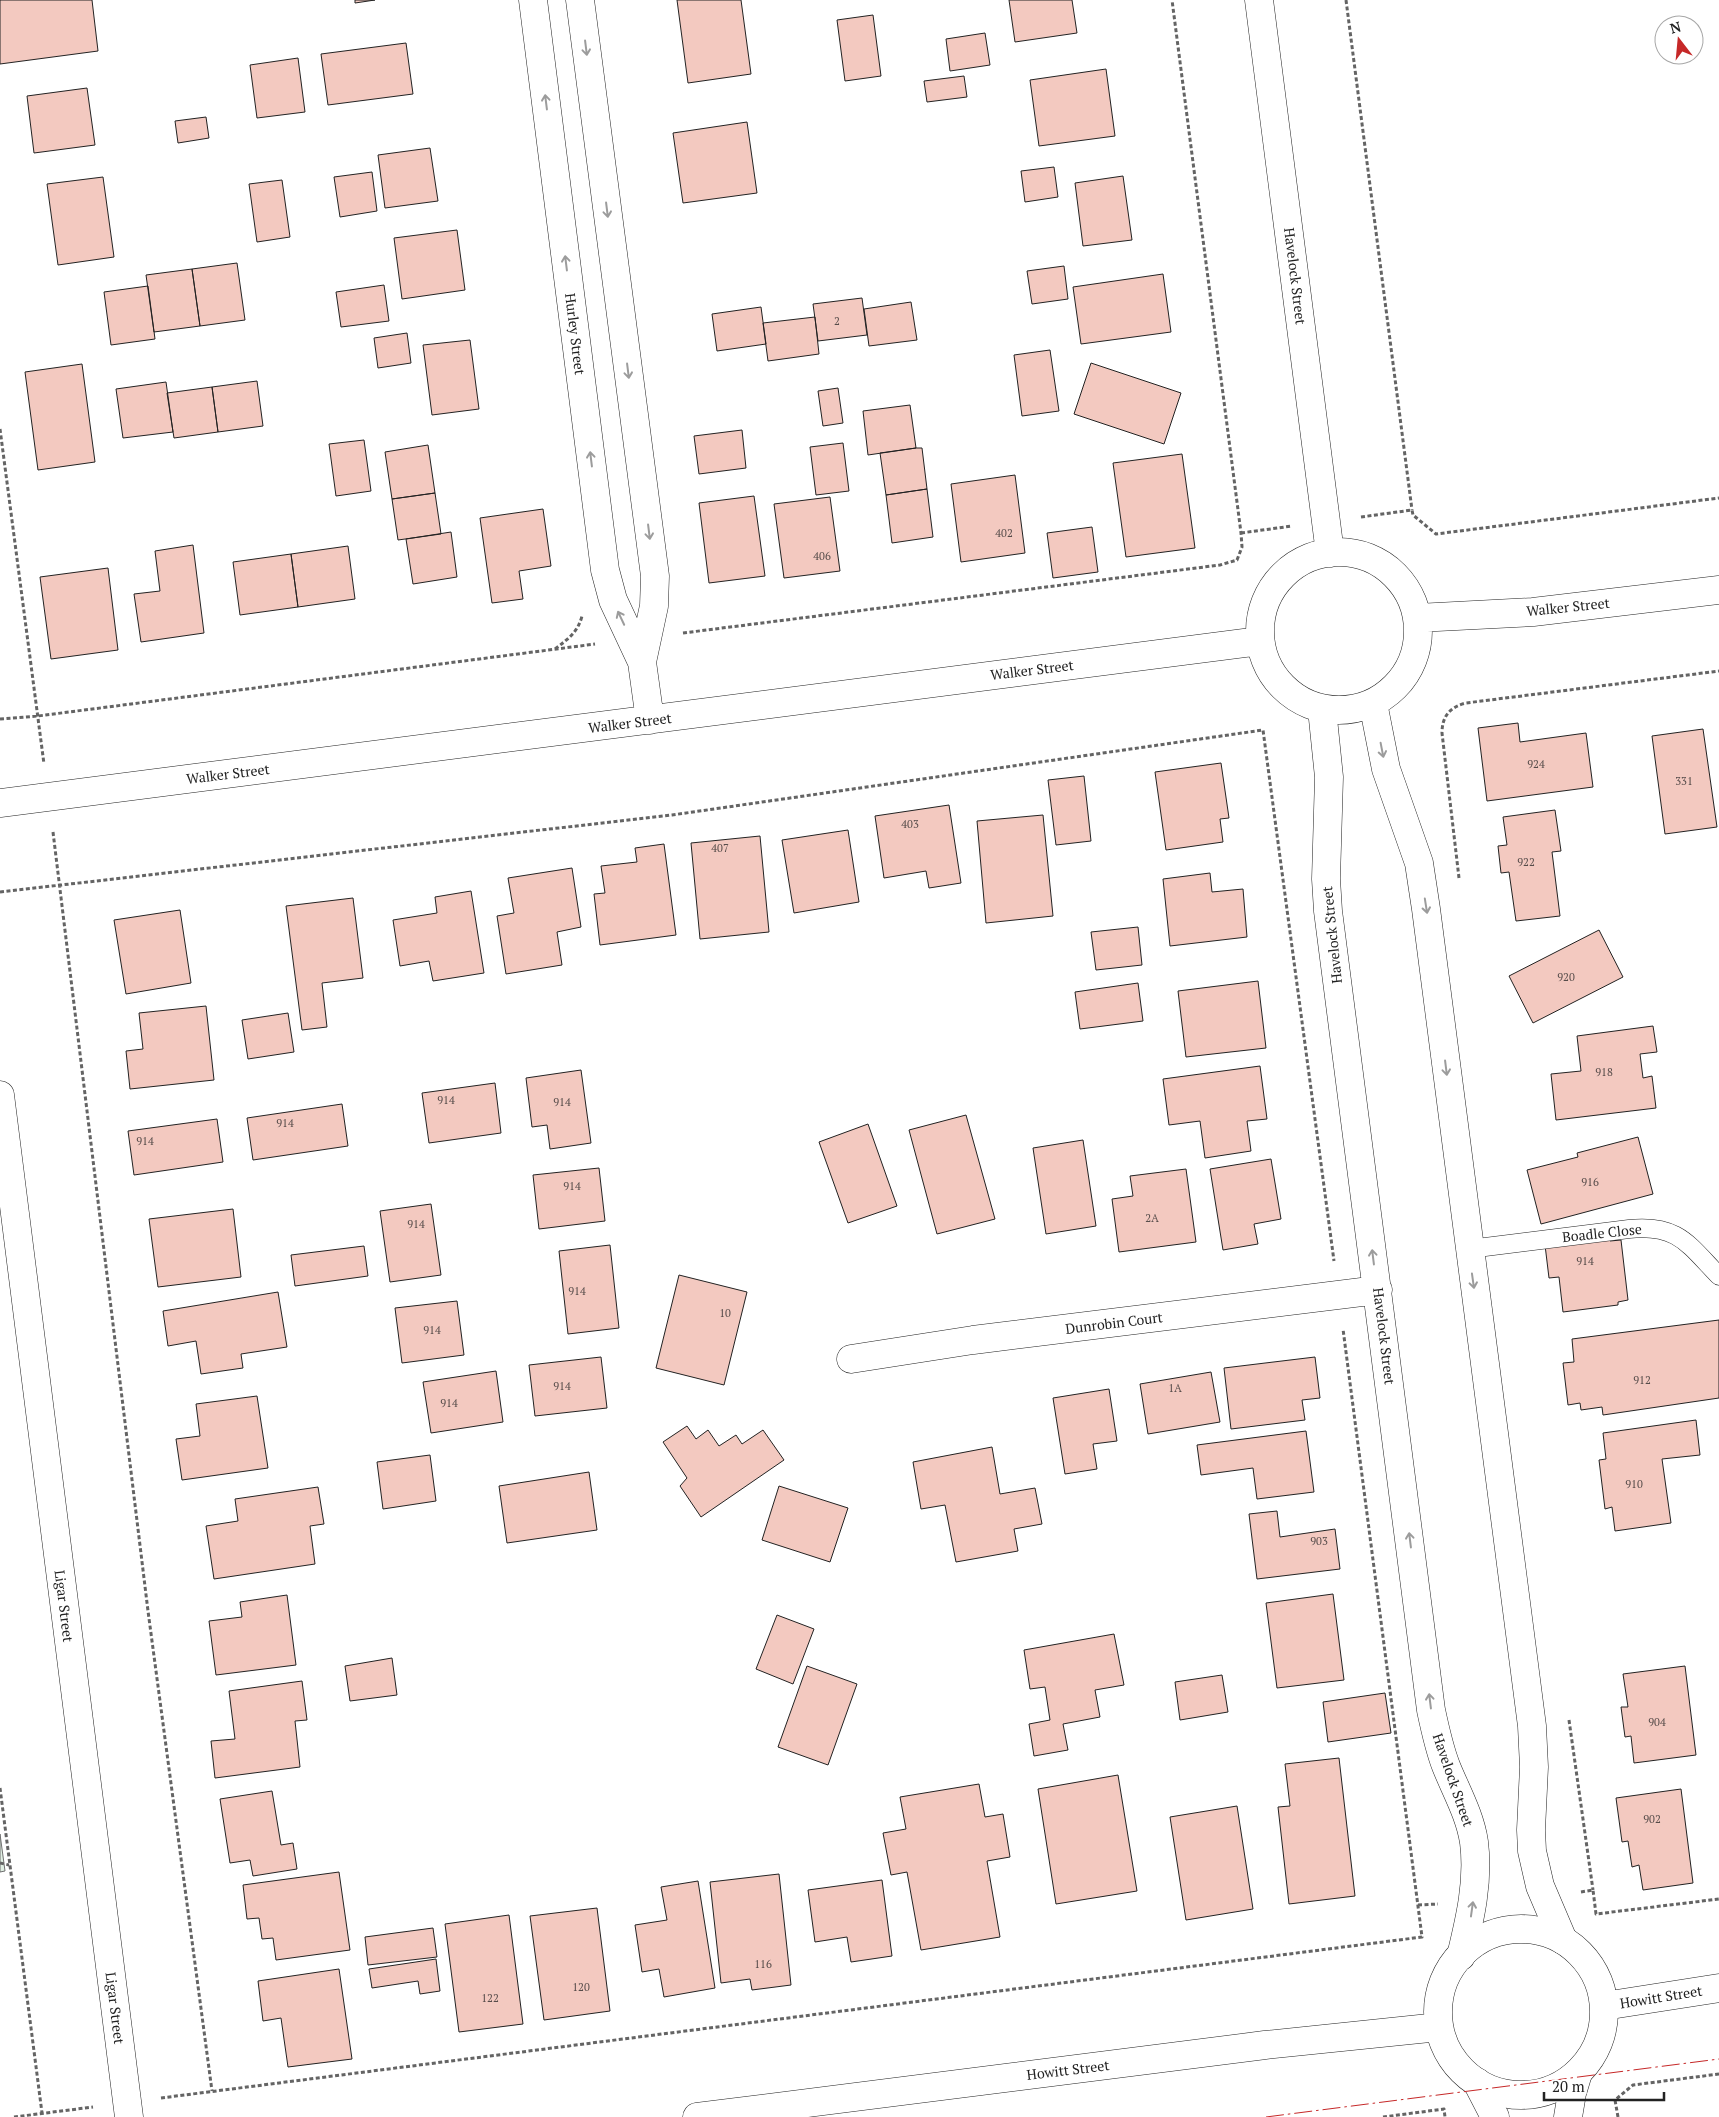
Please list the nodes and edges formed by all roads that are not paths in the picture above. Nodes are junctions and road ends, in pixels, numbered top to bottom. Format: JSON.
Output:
{"nodes":[{"id":1,"x":533,"y":0,"type":"edge"},
{"id":2,"x":580,"y":0,"type":"edge"},
{"id":3,"x":1259,"y":0,"type":"edge"},
{"id":4,"x":1330,"y":552,"type":"junction"},
{"id":5,"x":1719,"y":590,"type":"edge"},
{"id":6,"x":1417,"y":618,"type":"junction"},
{"id":7,"x":1260,"y":641,"type":"junction"},
{"id":8,"x":640,"y":647,"type":"junction"},
{"id":9,"x":1373,"y":702,"type":"junction"},
{"id":10,"x":1322,"y":709,"type":"junction"},
{"id":11,"x":650,"y":720,"type":"junction"},
{"id":12,"x":0,"y":803,"type":"edge"},
{"id":13,"x":0,"y":1095,"type":"edge"},
{"id":14,"x":1469,"y":1249,"type":"junction"},
{"id":15,"x":1719,"y":1276,"type":"edge"},
{"id":16,"x":1378,"y":1290,"type":"junction"},
{"id":17,"x":852,"y":1358,"type":"dead end"},
{"id":18,"x":1562,"y":1940,"type":"junction"},
{"id":19,"x":1461,"y":1956,"type":"junction"},
{"id":20,"x":1719,"y":1988,"type":"edge"},
{"id":21,"x":1604,"y":2006,"type":"junction"},
{"id":22,"x":1439,"y":2027,"type":"junction"},
{"id":23,"x":1578,"y":2073,"type":"junction"},
{"id":24,"x":1476,"y":2082,"type":"junction"},
{"id":25,"x":129,"y":2117,"type":"edge"},
{"id":26,"x":697,"y":2117,"type":"edge"},
{"id":27,"x":1495,"y":2117,"type":"edge"},
{"id":28,"x":1568,"y":2117,"type":"edge"}],
"edges":[{"from":8,"to":1,"type":"street","name":"Hurley Street","one_way":true},
{"from":2,"to":8,"type":"street","name":"Hurley Street","one_way":true},
{"from":3,"to":4,"type":"street","name":"Havelock Street"},
{"from":4,"to":6,"type":"street"},
{"from":4,"to":7,"type":"street"},
{"from":5,"to":6,"type":"street","name":"Walker Street"},
{"from":6,"to":9,"type":"street"},
{"from":7,"to":10,"type":"street"},
{"from":7,"to":11,"type":"street","name":"Walker Street"},
{"from":8,"to":11,"type":"street","name":"Hurley Street"},
{"from":9,"to":10,"type":"street"},
{"from":9,"to":14,"type":"street","one_way":true},
{"from":16,"to":10,"type":"street","name":"Havelock Street","one_way":true},
{"from":11,"to":12,"type":"street","name":"Walker Street"},
{"from":13,"to":25,"type":"street","name":"Ligar Street"},
{"from":14,"to":15,"type":"lane","name":"Boadle Close"},
{"from":14,"to":18,"type":"street","one_way":true},
{"from":16,"to":17,"type":"street","name":"Dunrobin Court"},
{"from":19,"to":16,"type":"street","name":"Havelock Street","one_way":true},
{"from":18,"to":19,"type":"street"},
{"from":18,"to":21,"type":"street"},
{"from":19,"to":22,"type":"street"},
{"from":20,"to":21,"type":"street","name":"Howitt Street"},
{"from":21,"to":23,"type":"street"},
{"from":22,"to":24,"type":"street"},
{"from":22,"to":26,"type":"street","name":"Howitt Street"},
{"from":23,"to":24,"type":"street"},
{"from":23,"to":28,"type":"street"},
{"from":24,"to":27,"type":"street"}]}
